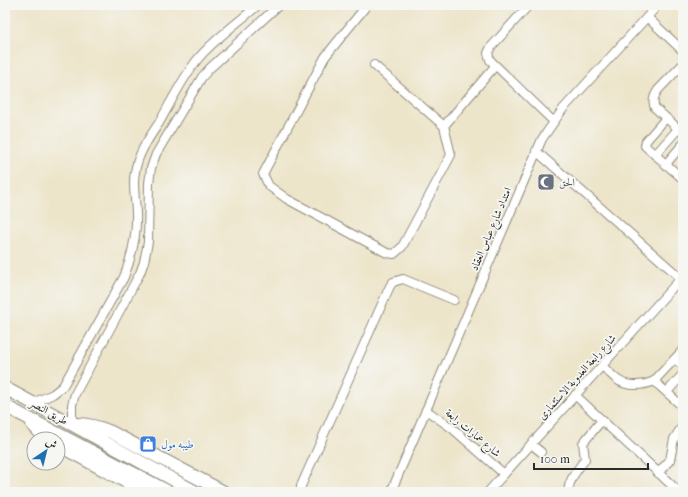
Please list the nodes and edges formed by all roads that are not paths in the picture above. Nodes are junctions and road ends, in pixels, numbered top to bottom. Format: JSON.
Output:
{"nodes":[{"id":1,"x":258,"y":5,"type":"edge"},
{"id":2,"x":279,"y":5,"type":"edge"},
{"id":3,"x":367,"y":5,"type":"edge"},
{"id":4,"x":529,"y":5,"type":"edge"},
{"id":5,"x":658,"y":5,"type":"edge"},
{"id":6,"x":647,"y":17,"type":"junction"},
{"id":7,"x":683,"y":51,"type":"edge"},
{"id":8,"x":683,"y":64,"type":"edge"},
{"id":9,"x":374,"y":65,"type":"dead end"},
{"id":10,"x":495,"y":66,"type":"junction"},
{"id":11,"x":666,"y":118,"type":"junction"},
{"id":12,"x":553,"y":121,"type":"junction"},
{"id":13,"x":444,"y":126,"type":"junction"},
{"id":14,"x":681,"y":131,"type":"edge"},
{"id":15,"x":683,"y":144,"type":"edge"},
{"id":16,"x":536,"y":151,"type":"junction"},
{"id":17,"x":655,"y":155,"type":"junction"},
{"id":18,"x":665,"y":165,"type":"junction"},
{"id":19,"x":683,"y":179,"type":"edge"},
{"id":20,"x":682,"y":278,"type":"edge"},
{"id":21,"x":454,"y":300,"type":"dead end"},
{"id":22,"x":683,"y":350,"type":"edge"},
{"id":23,"x":675,"y":358,"type":"junction"},
{"id":24,"x":602,"y":366,"type":"junction"},
{"id":25,"x":683,"y":366,"type":"edge"},
{"id":26,"x":683,"y":374,"type":"edge"},
{"id":27,"x":654,"y":381,"type":"junction"},
{"id":28,"x":5,"y":388,"type":"edge"},
{"id":29,"x":666,"y":392,"type":"junction"},
{"id":30,"x":575,"y":395,"type":"junction"},
{"id":31,"x":33,"y":403,"type":"junction"},
{"id":32,"x":682,"y":403,"type":"edge"},
{"id":33,"x":5,"y":406,"type":"edge"},
{"id":34,"x":426,"y":410,"type":"junction"},
{"id":35,"x":602,"y":420,"type":"junction"},
{"id":36,"x":72,"y":424,"type":"junction"},
{"id":37,"x":683,"y":425,"type":"edge"},
{"id":38,"x":43,"y":431,"type":"edge"},
{"id":39,"x":66,"y":443,"type":"edge"},
{"id":40,"x":531,"y":444,"type":"junction"},
{"id":41,"x":66,"y":449,"type":"edge"},
{"id":42,"x":541,"y":452,"type":"dead end"},
{"id":43,"x":658,"y":473,"type":"junction"},
{"id":44,"x":504,"y":474,"type":"junction"},
{"id":45,"x":301,"y":489,"type":"edge"},
{"id":46,"x":145,"y":492,"type":"edge"},
{"id":47,"x":169,"y":492,"type":"edge"},
{"id":48,"x":196,"y":492,"type":"edge"},
{"id":49,"x":224,"y":492,"type":"edge"},
{"id":50,"x":294,"y":492,"type":"edge"},
{"id":51,"x":391,"y":492,"type":"edge"},
{"id":52,"x":488,"y":492,"type":"edge"},
{"id":53,"x":568,"y":492,"type":"edge"},
{"id":54,"x":679,"y":492,"type":"edge"}],
"edges":[{"from":1,"to":31,"type":"street"},
{"from":2,"to":36,"type":"street"},
{"from":3,"to":13,"type":"street"},
{"from":4,"to":10,"type":"street"},
{"from":5,"to":6,"type":"street","name":"امتداد شارع عباس العقاد"},
{"from":6,"to":7,"type":"street"},
{"from":6,"to":12,"type":"street","name":"امتداد شارع عباس العقاد"},
{"from":8,"to":11,"type":"street"},
{"from":9,"to":13,"type":"street"},
{"from":10,"to":12,"type":"street"},
{"from":10,"to":13,"type":"street"},
{"from":11,"to":14,"type":"street"},
{"from":11,"to":17,"type":"street"},
{"from":12,"to":16,"type":"street","name":"امتداد شارع عباس العقاد"},
{"from":14,"to":17,"type":"street"},
{"from":15,"to":18,"type":"street"},
{"from":16,"to":20,"type":"street"},
{"from":16,"to":34,"type":"street","name":"امتداد شارع عباس العقاد"},
{"from":17,"to":18,"type":"street"},
{"from":18,"to":19,"type":"street"},
{"from":20,"to":24,"type":"street","name":"شارع رابعة العدوية الاستثمارى"},
{"from":21,"to":45,"type":"street"},
{"from":22,"to":23,"type":"street"},
{"from":23,"to":25,"type":"street"},
{"from":23,"to":27,"type":"street"},
{"from":24,"to":27,"type":"street"},
{"from":24,"to":30,"type":"street","name":"شارع رابعة العدوية الاستثمارى"},
{"from":26,"to":29,"type":"street"},
{"from":27,"to":29,"type":"street"},
{"from":28,"to":31,"type":"highway","name":"طريق النصر"},
{"from":29,"to":32,"type":"street"},
{"from":30,"to":35,"type":"street"},
{"from":30,"to":40,"type":"street","name":"شارع رابعة العدوية الاستثمارى"},
{"from":31,"to":36,"type":"highway","name":"طريق النصر"},
{"from":33,"to":38,"type":"highway","name":"طريق النصر"},
{"from":34,"to":44,"type":"street","name":"شارع عمارات رابعة"},
{"from":34,"to":51,"type":"street","name":"امتداد شارع عباس العقاد"},
{"from":35,"to":43,"type":"street"},
{"from":35,"to":53,"type":"street"},
{"from":36,"to":48,"type":"highway"},
{"from":36,"to":49,"type":"highway","name":"طريق النصر"},
{"from":37,"to":43,"type":"street"},
{"from":39,"to":47,"type":"highway","name":"طريق النصر"},
{"from":40,"to":42,"type":"street"},
{"from":40,"to":44,"type":"street","name":"شارع رابعة العدوية الاستثمارى"},
{"from":41,"to":46,"type":"highway"},
{"from":43,"to":54,"type":"street"},
{"from":44,"to":52,"type":"street","name":"شارع رابعة العدوية الاستثمارى"},
{"from":45,"to":50,"type":"street"}]}
